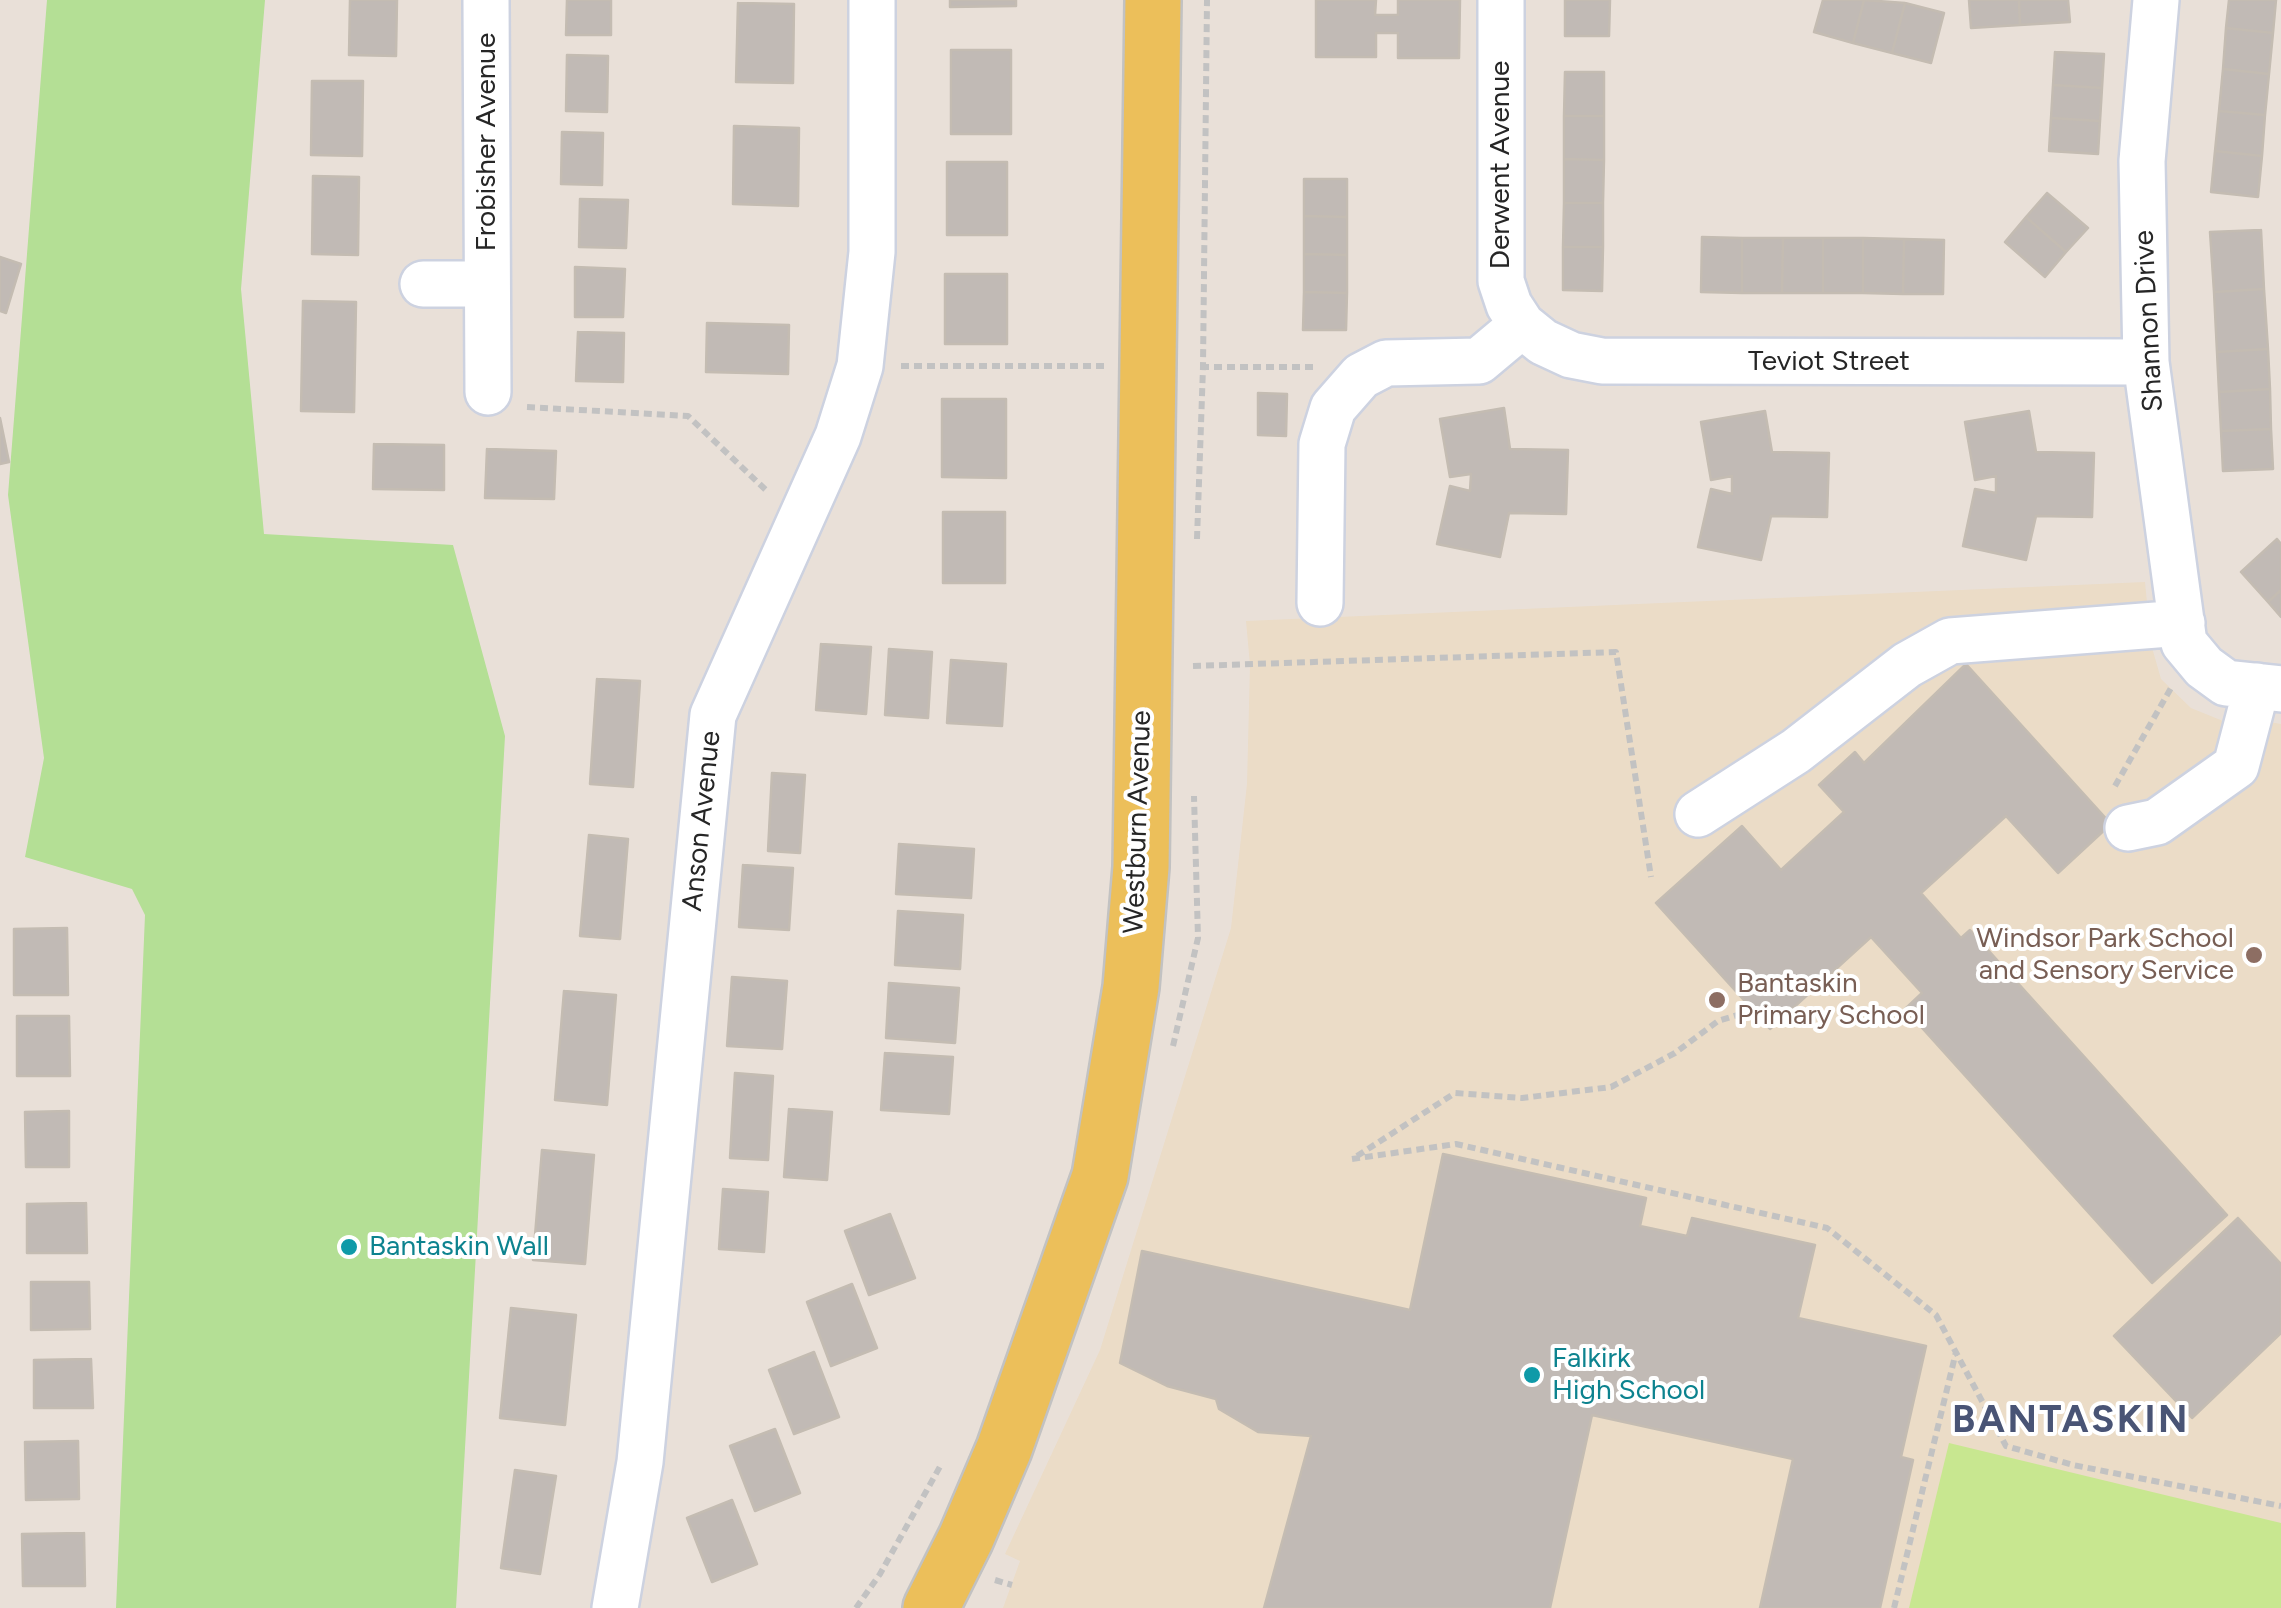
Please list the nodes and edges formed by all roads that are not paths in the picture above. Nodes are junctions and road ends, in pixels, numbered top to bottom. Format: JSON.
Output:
{"nodes":[{"id":1,"x":486,"y":0,"type":"edge"},
{"id":2,"x":872,"y":0,"type":"edge"},
{"id":3,"x":1153,"y":0,"type":"edge"},
{"id":4,"x":1500,"y":0,"type":"edge"},
{"id":5,"x":2156,"y":0,"type":"edge"},
{"id":6,"x":423,"y":284,"type":"dead end"},
{"id":7,"x":488,"y":284,"type":"junction"},
{"id":8,"x":1522,"y":325,"type":"junction"},
{"id":9,"x":2146,"y":362,"type":"junction"},
{"id":10,"x":488,"y":392,"type":"road end"},
{"id":11,"x":1320,"y":603,"type":"dead end"},
{"id":12,"x":2228,"y":667,"type":"edge"},
{"id":13,"x":1698,"y":814,"type":"dead end"},
{"id":14,"x":2117,"y":815,"type":"road end"},
{"id":15,"x":616,"y":1608,"type":"edge"},
{"id":16,"x":931,"y":1608,"type":"edge"}],
"edges":[{"from":1,"to":7,"type":"street","name":"Frobisher Avenue"},
{"from":2,"to":15,"type":"street","name":"Anson Avenue"},
{"from":3,"to":16,"type":"main road","name":"Westburn Avenue"},
{"from":4,"to":8,"type":"street","name":"Derwent Avenue"},
{"from":5,"to":9,"type":"street","name":"Shannon Drive"},
{"from":6,"to":7,"type":"street","name":"Frobisher Avenue"},
{"from":7,"to":10,"type":"street","name":"Frobisher Avenue"},
{"from":8,"to":9,"type":"street","name":"Teviot Street"},
{"from":8,"to":11,"type":"street"},
{"from":9,"to":12,"type":"street","name":"Shannon Drive"},
{"from":12,"to":13,"type":"street"},
{"from":12,"to":14,"type":"street"}]}
